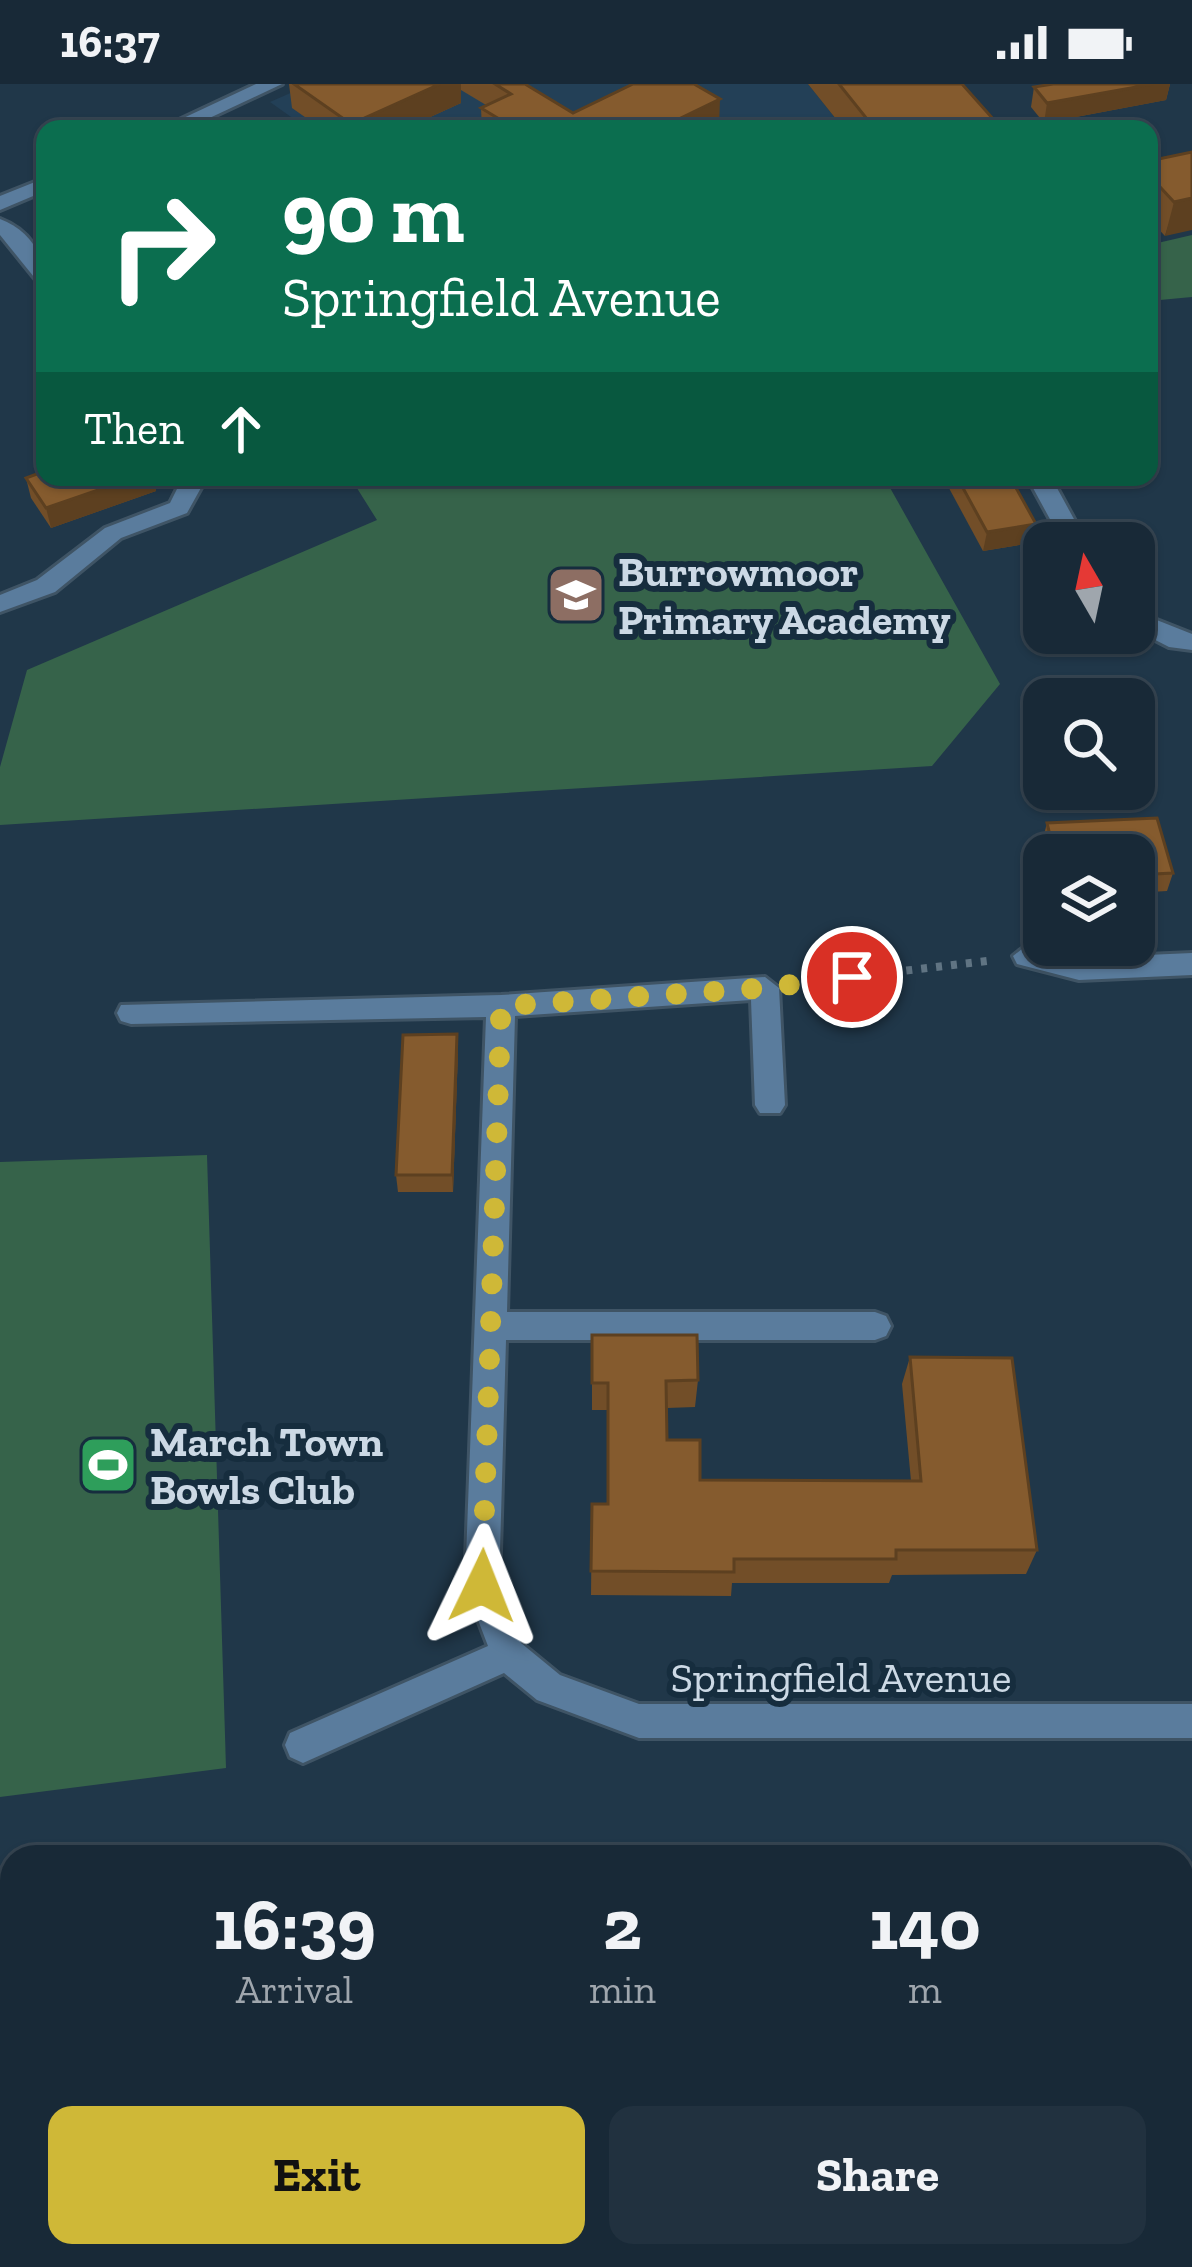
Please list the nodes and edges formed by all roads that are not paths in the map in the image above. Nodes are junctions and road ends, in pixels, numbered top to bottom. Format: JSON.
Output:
{"nodes":[{"id":1,"x":272,"y":84,"type":"edge"},
{"id":2,"x":190,"y":120,"type":"edge"},
{"id":3,"x":36,"y":187,"type":"edge"},
{"id":4,"x":2,"y":200,"type":"edge"},
{"id":5,"x":0,"y":224,"type":"edge"},
{"id":6,"x":36,"y":263,"type":"edge"},
{"id":7,"x":190,"y":486,"type":"edge"},
{"id":8,"x":1044,"y":486,"type":"edge"},
{"id":9,"x":1064,"y":522,"type":"edge"},
{"id":10,"x":0,"y":604,"type":"edge"},
{"id":11,"x":1155,"y":630,"type":"edge"},
{"id":12,"x":1192,"y":642,"type":"edge"},
{"id":13,"x":1192,"y":964,"type":"edge"},
{"id":14,"x":1064,"y":966,"type":"edge"},
{"id":15,"x":1154,"y":966,"type":"edge"},
{"id":16,"x":1155,"y":966,"type":"edge"},
{"id":17,"x":501,"y":1006,"type":"junction"},
{"id":18,"x":131,"y":1013,"type":"dead end"},
{"id":19,"x":770,"y":1106,"type":"dead end"},
{"id":20,"x":490,"y":1326,"type":"junction"},
{"id":21,"x":875,"y":1326,"type":"dead end"},
{"id":22,"x":508,"y":1654,"type":"junction"},
{"id":23,"x":1192,"y":1721,"type":"edge"},
{"id":24,"x":303,"y":1745,"type":"dead end"}],
"edges":[{"from":1,"to":2,"type":"street"},
{"from":3,"to":4,"type":"street"},
{"from":5,"to":6,"type":"street"},
{"from":7,"to":10,"type":"street"},
{"from":8,"to":9,"type":"street"},
{"from":11,"to":12,"type":"street"},
{"from":13,"to":16,"type":"street"},
{"from":14,"to":15,"type":"street"},
{"from":17,"to":18,"type":"street"},
{"from":17,"to":19,"type":"street"},
{"from":17,"to":20,"type":"street"},
{"from":20,"to":21,"type":"street"},
{"from":20,"to":22,"type":"street"},
{"from":22,"to":23,"type":"street","name":"Springfield Avenue"},
{"from":22,"to":24,"type":"street"}]}
